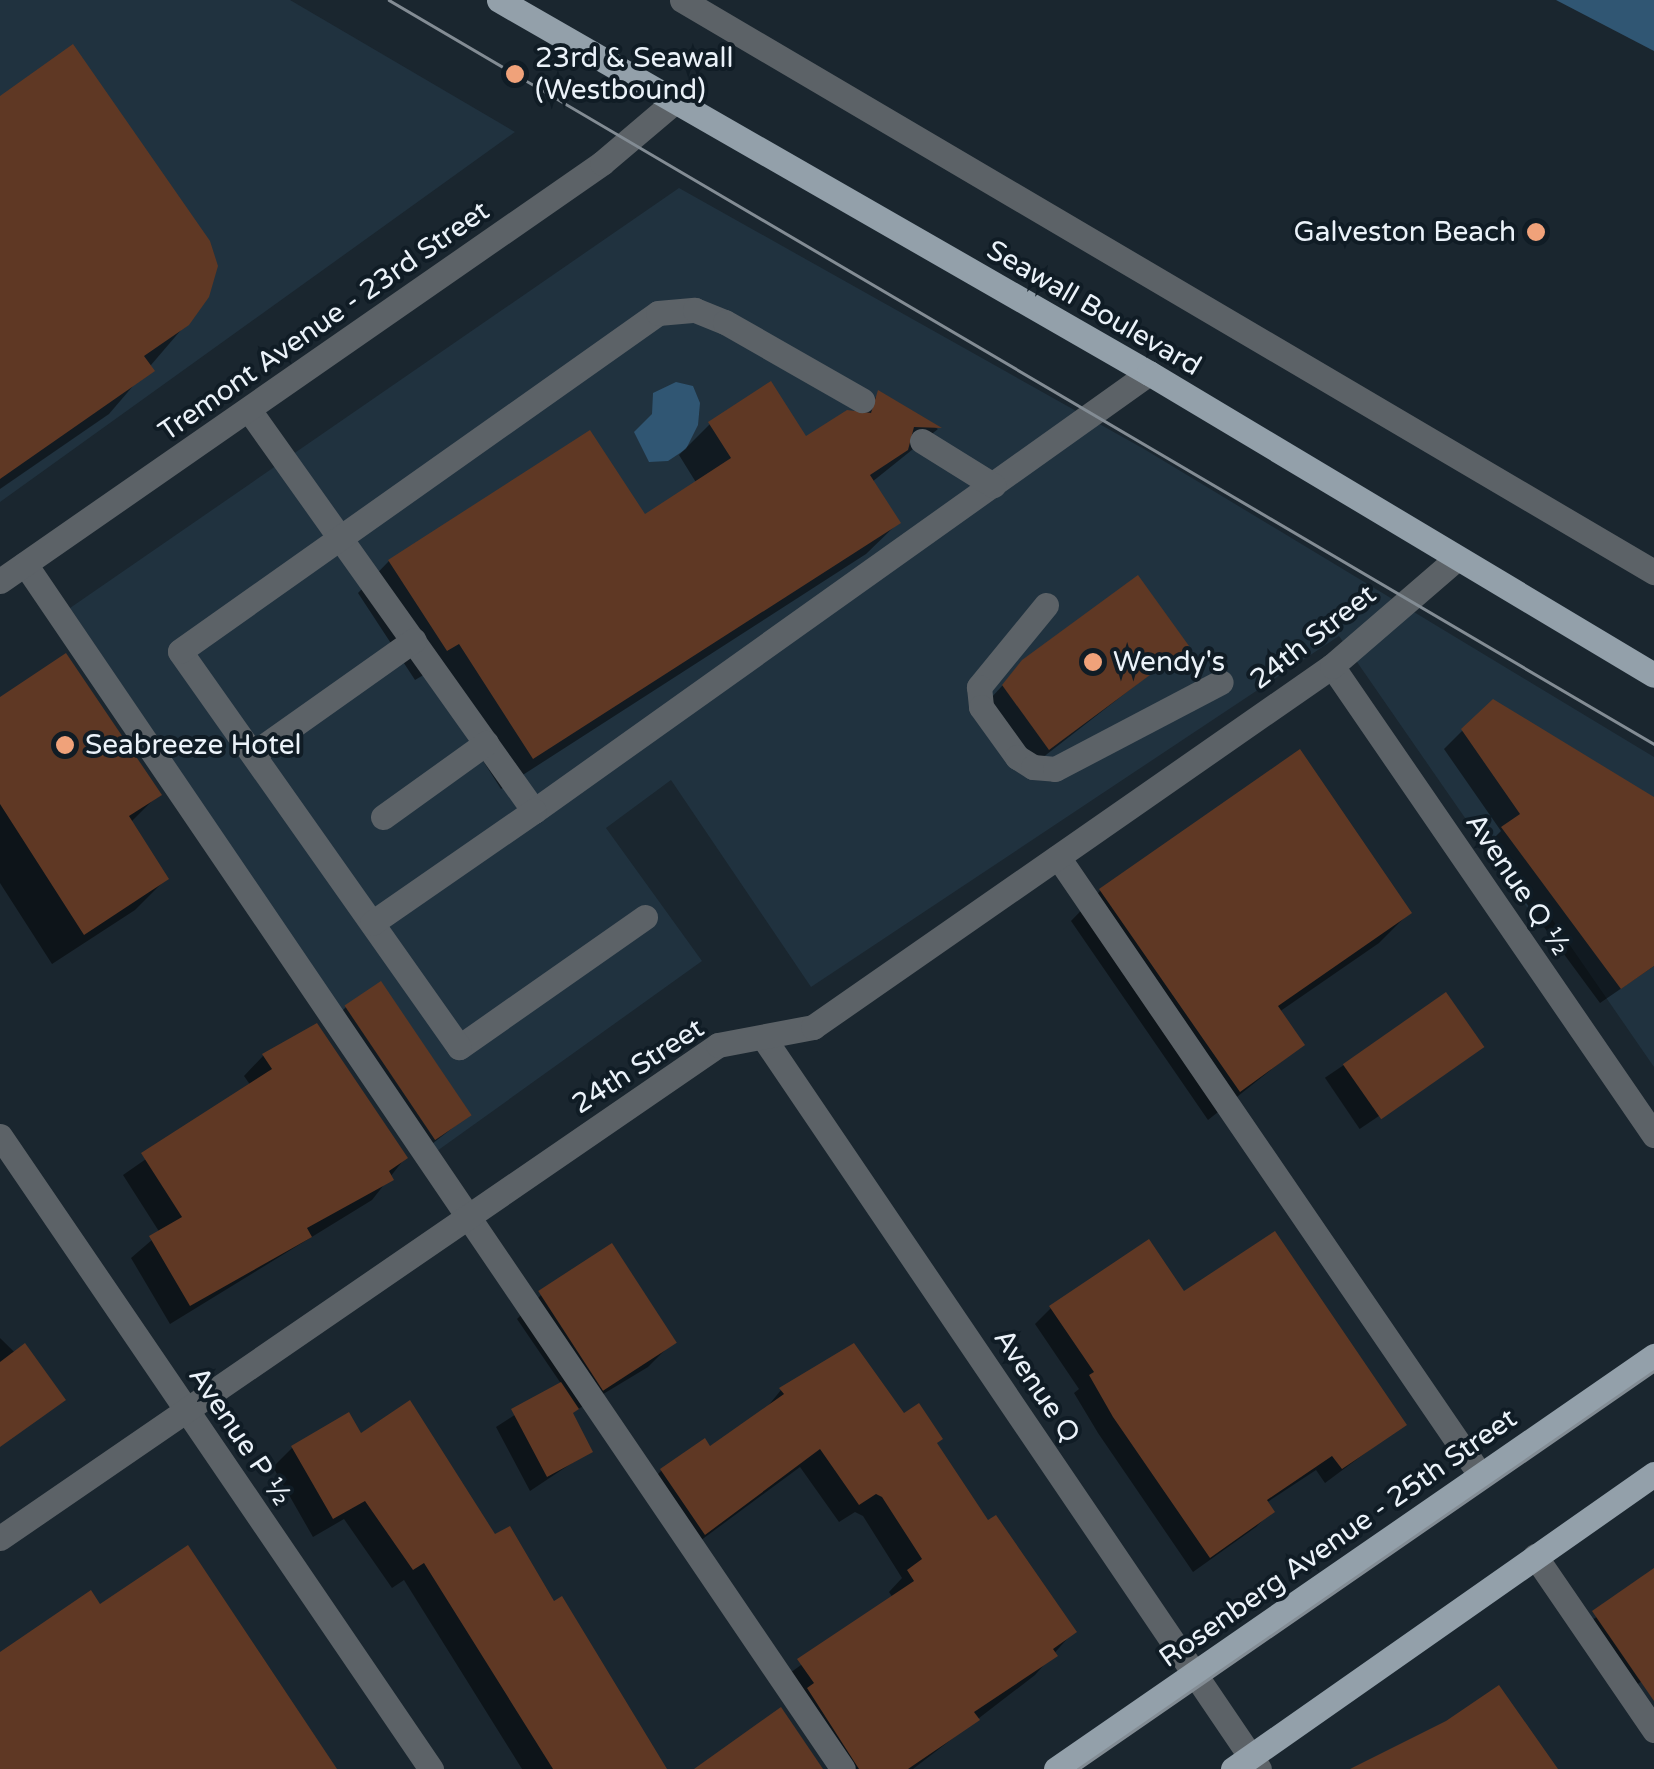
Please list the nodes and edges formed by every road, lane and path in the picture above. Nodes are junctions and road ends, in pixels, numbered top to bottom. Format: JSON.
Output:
{"nodes":[{"id":1,"x":499,"y":0,"type":"edge"},
{"id":2,"x":682,"y":0,"type":"edge"},
{"id":3,"x":675,"y":101,"type":"junction"},
{"id":4,"x":1149,"y":374,"type":"junction"},
{"id":5,"x":862,"y":400,"type":"dead end"},
{"id":6,"x":249,"y":410,"type":"junction"},
{"id":7,"x":922,"y":441,"type":"dead end"},
{"id":8,"x":993,"y":485,"type":"junction"},
{"id":9,"x":342,"y":537,"type":"junction"},
{"id":10,"x":1457,"y":558,"type":"junction"},
{"id":11,"x":25,"y":564,"type":"junction"},
{"id":12,"x":1654,"y":572,"type":"edge"},
{"id":13,"x":0,"y":581,"type":"edge"},
{"id":14,"x":1046,"y":605,"type":"dead end"},
{"id":15,"x":414,"y":640,"type":"junction"},
{"id":16,"x":1332,"y":666,"type":"junction"},
{"id":17,"x":1654,"y":675,"type":"edge"},
{"id":18,"x":1220,"y":682,"type":"dead end"},
{"id":19,"x":486,"y":743,"type":"junction"},
{"id":20,"x":252,"y":754,"type":"junction"},
{"id":21,"x":534,"y":811,"type":"junction"},
{"id":22,"x":382,"y":817,"type":"dead end"},
{"id":23,"x":1058,"y":857,"type":"junction"},
{"id":24,"x":644,"y":918,"type":"dead end"},
{"id":25,"x":372,"y":923,"type":"junction"},
{"id":26,"x":763,"y":1037,"type":"junction"},
{"id":27,"x":1654,"y":1135,"type":"edge"},
{"id":28,"x":0,"y":1136,"type":"edge"},
{"id":29,"x":468,"y":1214,"type":"junction"},
{"id":30,"x":1654,"y":1356,"type":"edge"},
{"id":31,"x":186,"y":1410,"type":"junction"},
{"id":32,"x":1654,"y":1474,"type":"edge"},
{"id":33,"x":1481,"y":1476,"type":"junction"},
{"id":34,"x":0,"y":1538,"type":"edge"},
{"id":35,"x":1535,"y":1556,"type":"junction"},
{"id":36,"x":1196,"y":1672,"type":"junction"},
{"id":37,"x":1654,"y":1730,"type":"edge"},
{"id":38,"x":1248,"y":1765,"type":"edge"},
{"id":39,"x":431,"y":1769,"type":"edge"},
{"id":40,"x":843,"y":1769,"type":"edge"},
{"id":41,"x":1056,"y":1769,"type":"edge"}],
"edges":[{"from":1,"to":3,"type":"main road","name":"Seawall Boulevard"},
{"from":2,"to":12,"type":"street"},
{"from":3,"to":4,"type":"main road","name":"Seawall Boulevard"},
{"from":3,"to":6,"type":"street","name":"Tremont Avenue - 23rd Street"},
{"from":4,"to":8,"type":"street"},
{"from":4,"to":10,"type":"main road","name":"Seawall Boulevard"},
{"from":5,"to":9,"type":"street"},
{"from":6,"to":9,"type":"street"},
{"from":6,"to":11,"type":"street","name":"Tremont Avenue - 23rd Street"},
{"from":7,"to":8,"type":"street"},
{"from":8,"to":21,"type":"street"},
{"from":9,"to":15,"type":"street"},
{"from":9,"to":20,"type":"street"},
{"from":10,"to":16,"type":"street","name":"24th Street"},
{"from":10,"to":17,"type":"main road","name":"Seawall Boulevard"},
{"from":11,"to":13,"type":"street","name":"Tremont Avenue - 23rd Street"},
{"from":11,"to":29,"type":"street"},
{"from":14,"to":18,"type":"street"},
{"from":15,"to":19,"type":"street"},
{"from":15,"to":20,"type":"street"},
{"from":16,"to":23,"type":"street","name":"24th Street"},
{"from":16,"to":27,"type":"street","name":"Avenue Q ½"},
{"from":19,"to":21,"type":"street"},
{"from":19,"to":22,"type":"street"},
{"from":20,"to":25,"type":"street"},
{"from":21,"to":25,"type":"street"},
{"from":23,"to":26,"type":"street","name":"24th Street"},
{"from":23,"to":33,"type":"street"},
{"from":24,"to":25,"type":"street"},
{"from":26,"to":29,"type":"street","name":"24th Street"},
{"from":26,"to":36,"type":"street","name":"Avenue Q"},
{"from":28,"to":31,"type":"street","name":"Avenue P ½"},
{"from":29,"to":31,"type":"street","name":"24th Street"},
{"from":29,"to":40,"type":"street"},
{"from":30,"to":33,"type":"main road","name":"Rosenberg Avenue - 25th Street"},
{"from":31,"to":34,"type":"street","name":"24th Street"},
{"from":31,"to":39,"type":"street","name":"Avenue P ½"},
{"from":32,"to":35,"type":"main road"},
{"from":33,"to":36,"type":"main road","name":"Rosenberg Avenue - 25th Street"},
{"from":35,"to":37,"type":"street"},
{"from":35,"to":38,"type":"main road"},
{"from":36,"to":38,"type":"street","name":"Avenue Q"},
{"from":36,"to":41,"type":"main road","name":"Rosenberg Avenue - 25th Street"}]}
